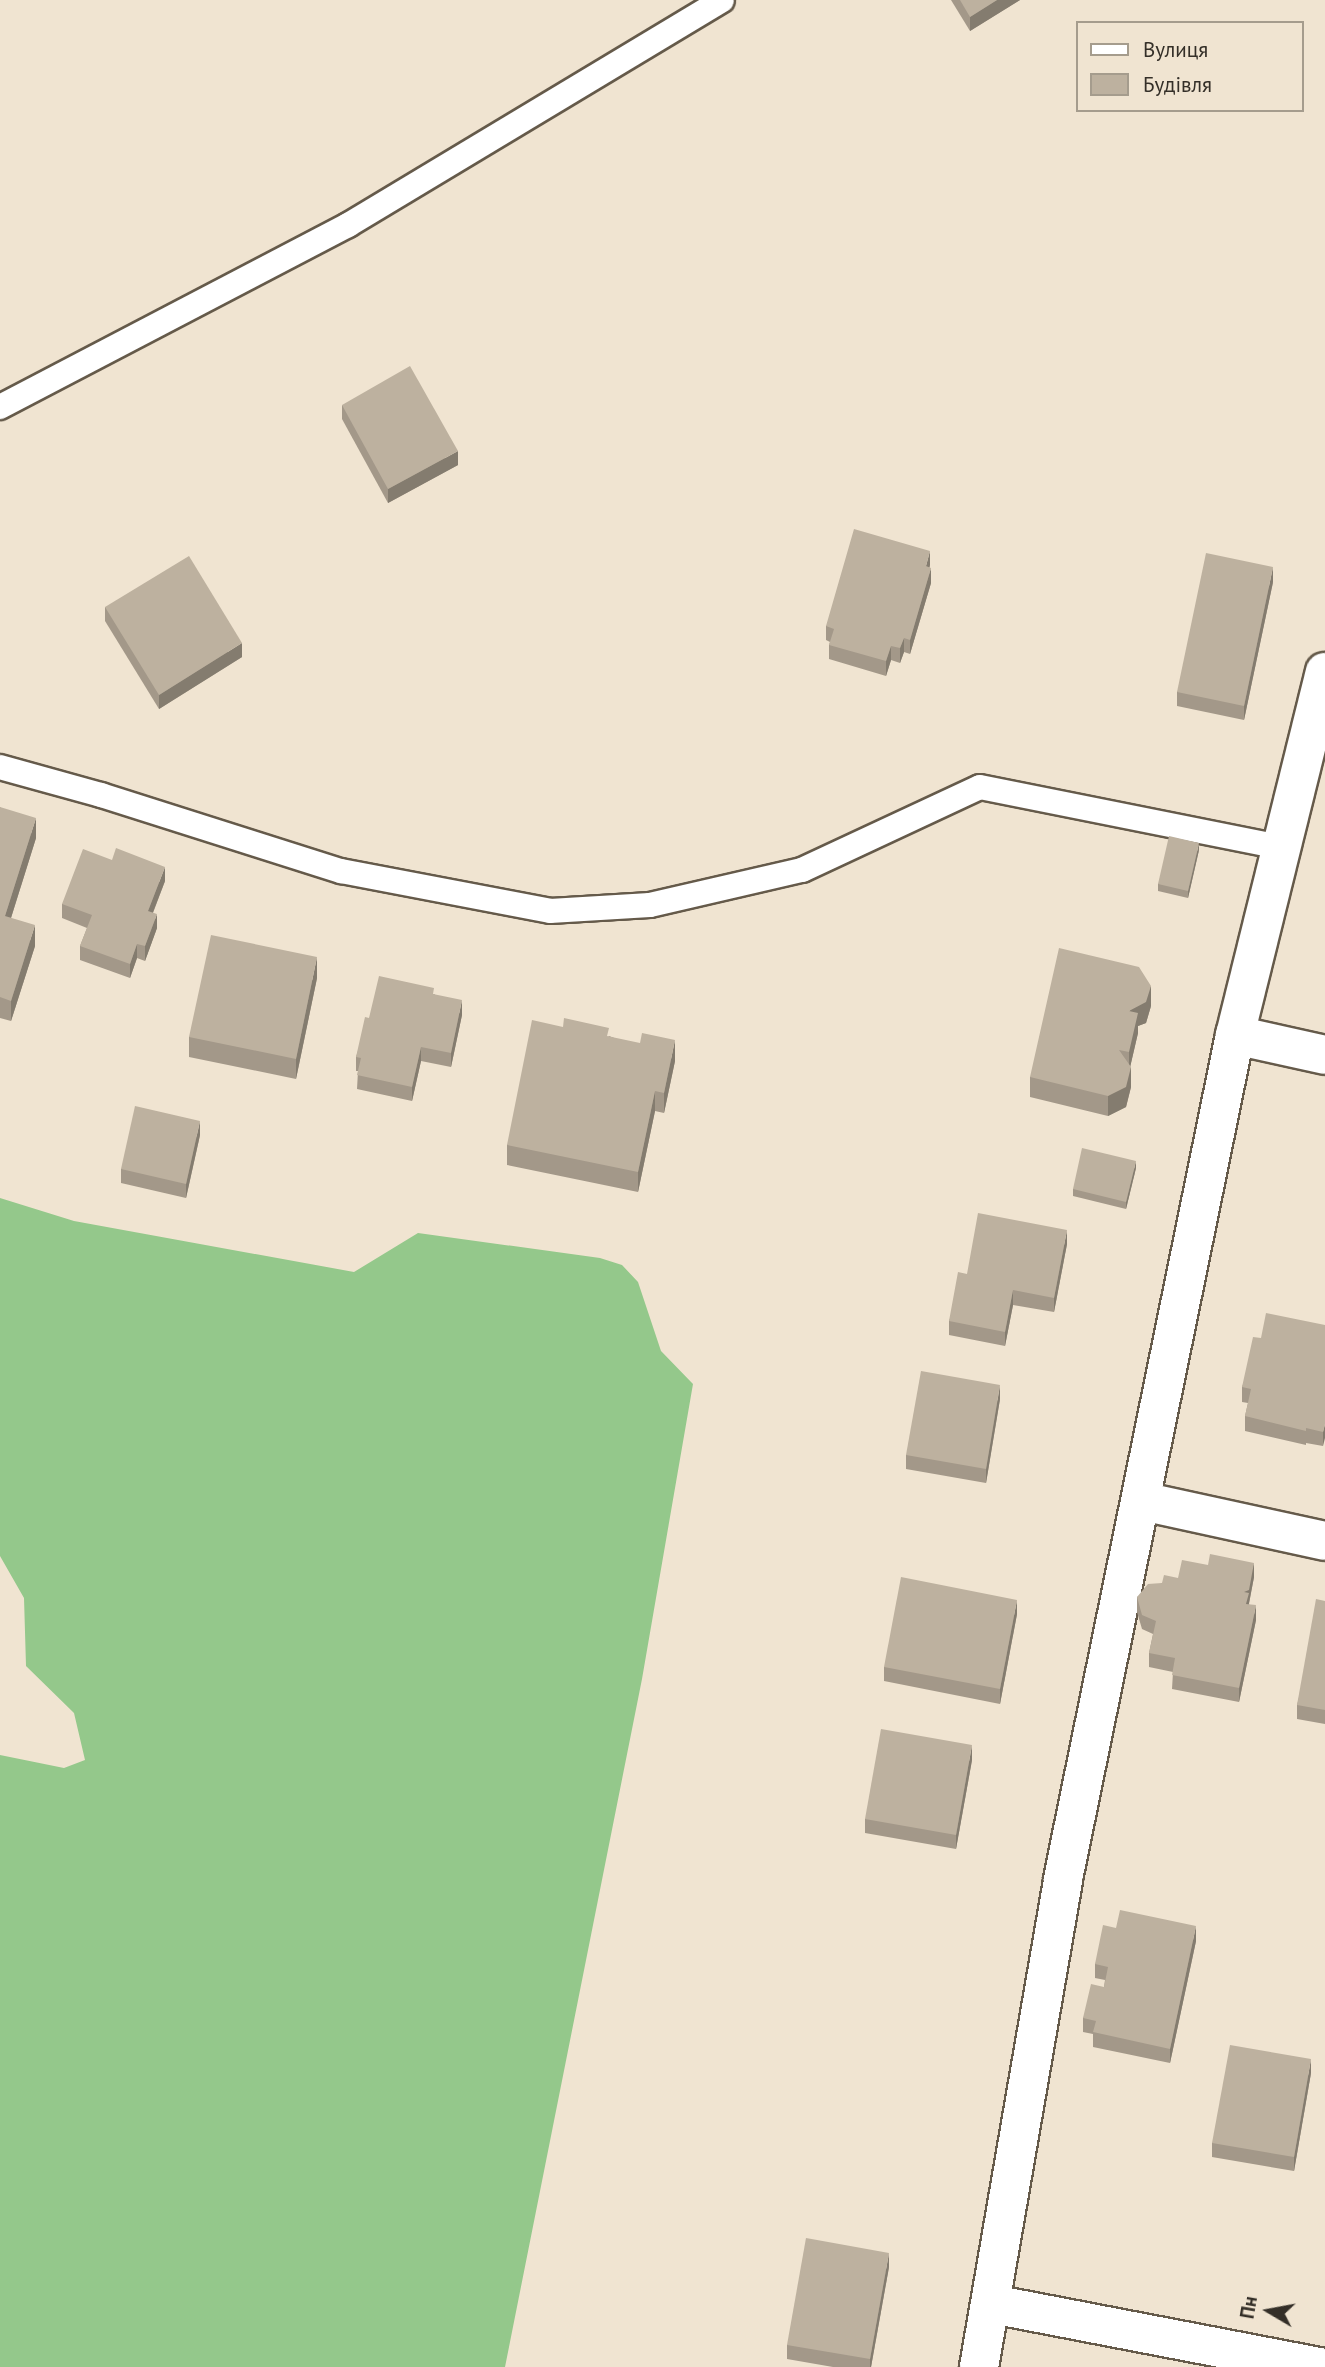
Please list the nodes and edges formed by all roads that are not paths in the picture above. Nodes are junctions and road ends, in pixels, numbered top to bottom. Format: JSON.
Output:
{"nodes":[{"id":1,"x":722,"y":0,"type":"edge"},
{"id":2,"x":0,"y":407,"type":"edge"},
{"id":3,"x":1325,"y":673,"type":"edge"},
{"id":4,"x":0,"y":767,"type":"edge"},
{"id":5,"x":1280,"y":847,"type":"junction"},
{"id":6,"x":1234,"y":1035,"type":"junction"},
{"id":7,"x":1325,"y":1055,"type":"edge"},
{"id":8,"x":1142,"y":1501,"type":"junction"},
{"id":9,"x":1325,"y":1541,"type":"edge"},
{"id":10,"x":992,"y":2304,"type":"junction"},
{"id":11,"x":979,"y":2367,"type":"edge"},
{"id":12,"x":1320,"y":2367,"type":"edge"}],
"edges":[{"from":1,"to":2,"type":"lane"},
{"from":3,"to":5,"type":"street"},
{"from":4,"to":5,"type":"lane"},
{"from":5,"to":6,"type":"street"},
{"from":6,"to":7,"type":"street"},
{"from":6,"to":8,"type":"street"},
{"from":8,"to":9,"type":"street"},
{"from":8,"to":10,"type":"street"},
{"from":10,"to":11,"type":"street"},
{"from":10,"to":12,"type":"street"}]}
